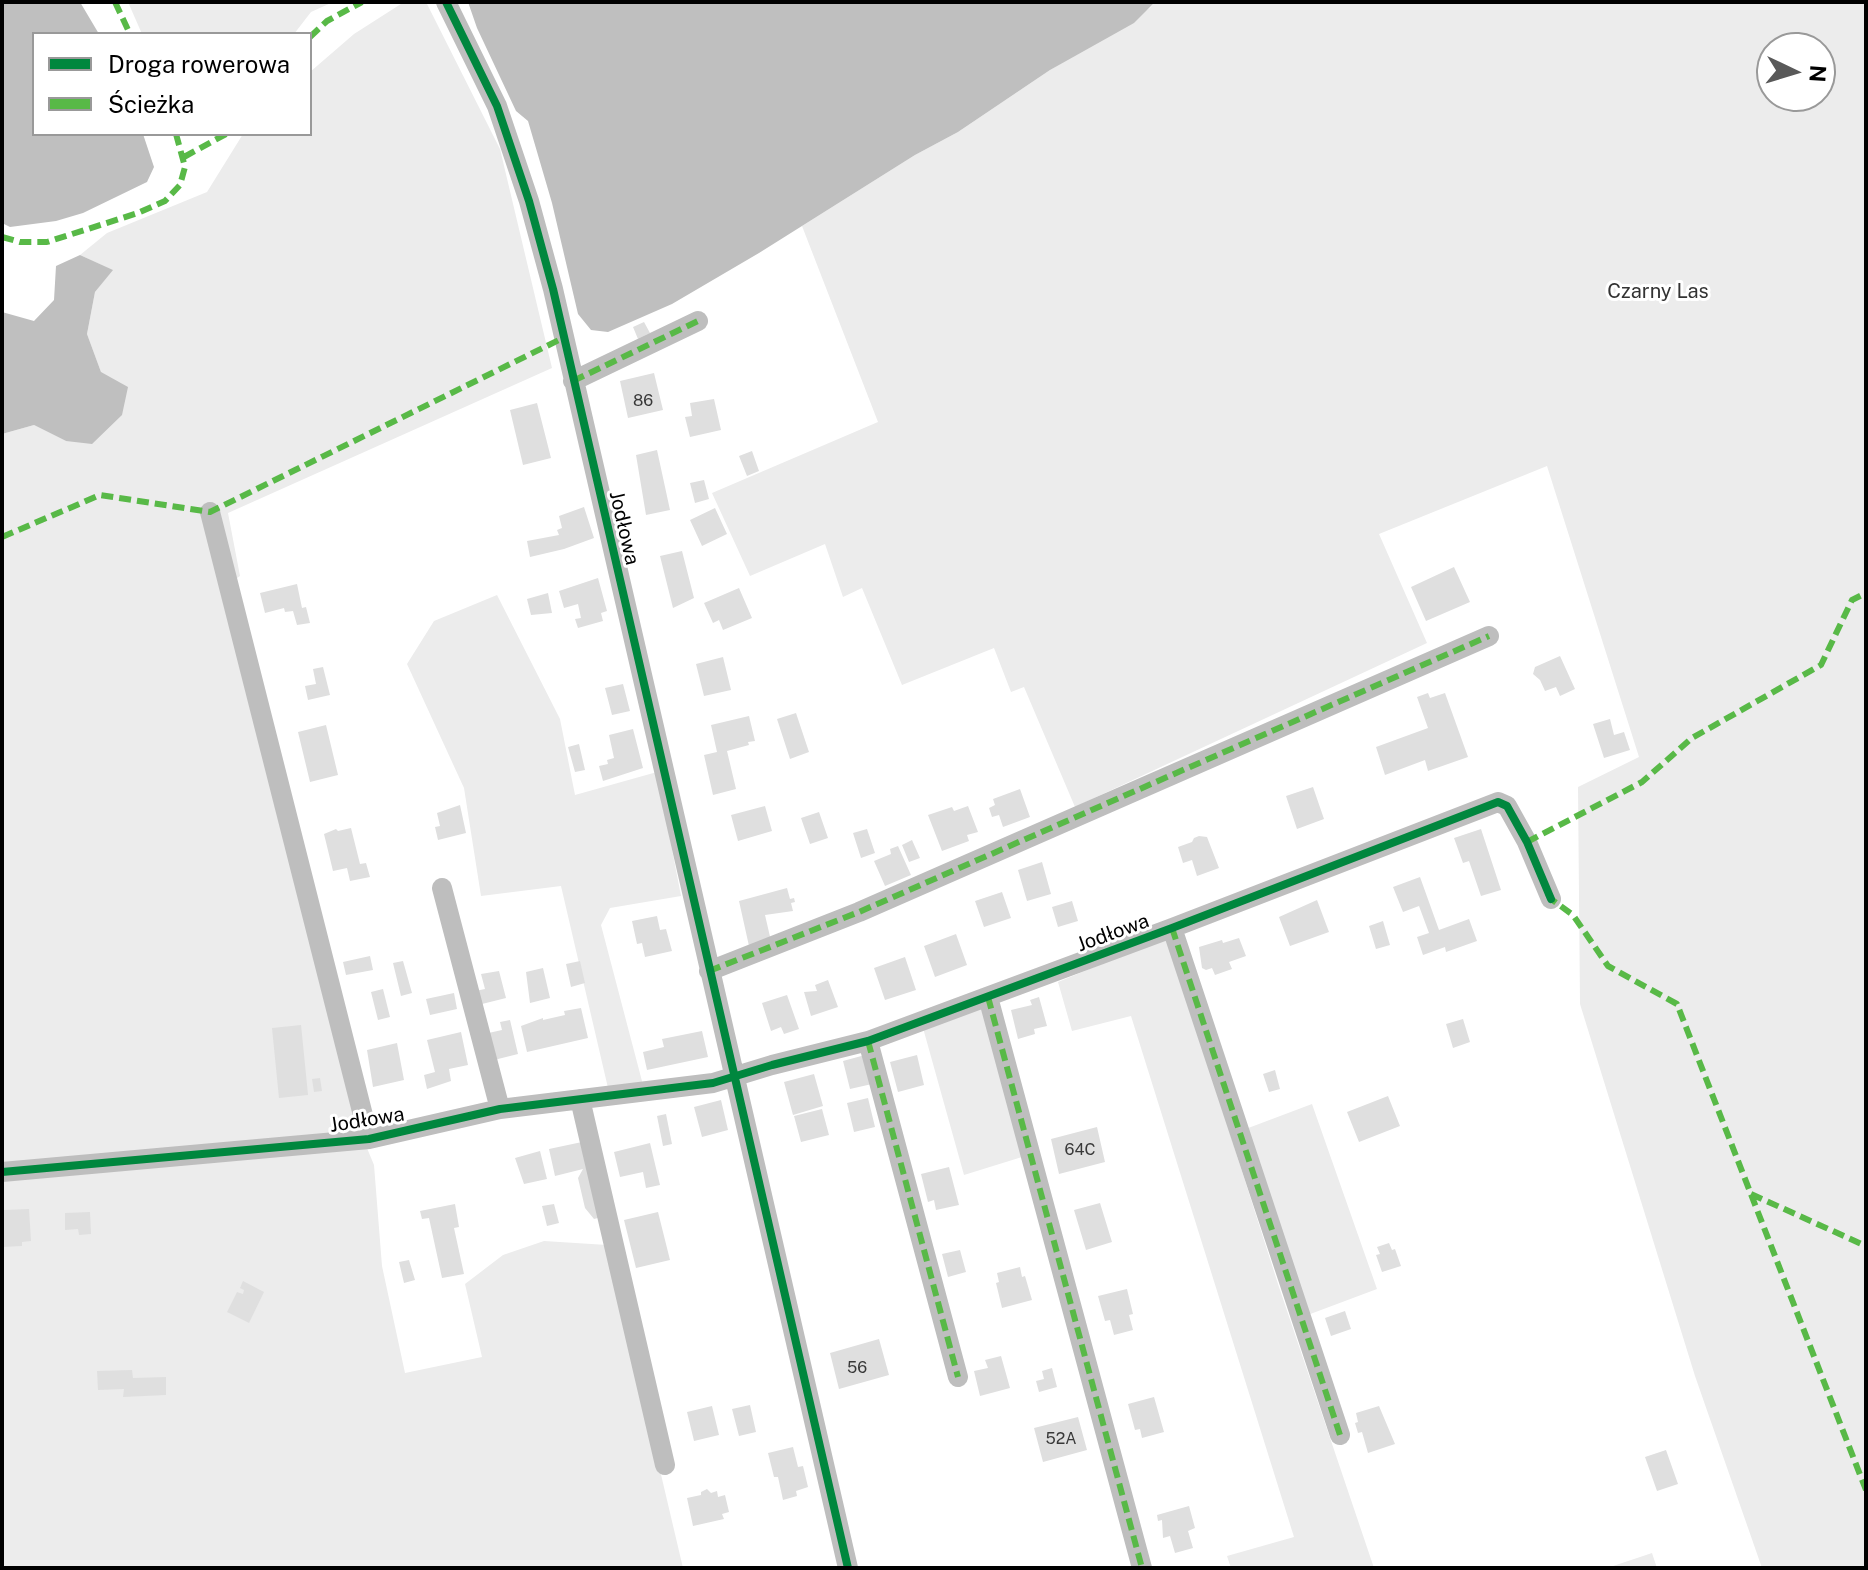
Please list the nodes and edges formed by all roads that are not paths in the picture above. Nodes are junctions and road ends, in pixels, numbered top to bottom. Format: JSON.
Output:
{"nodes":[{"id":1,"x":446,"y":2,"type":"edge"},
{"id":2,"x":698,"y":321,"type":"dead end"},
{"id":3,"x":573,"y":381,"type":"junction"},
{"id":4,"x":210,"y":512,"type":"dead end"},
{"id":5,"x":1489,"y":636,"type":"dead end"},
{"id":6,"x":442,"y":888,"type":"dead end"},
{"id":7,"x":1551,"y":899,"type":"dead end"},
{"id":8,"x":1172,"y":928,"type":"junction"},
{"id":9,"x":709,"y":971,"type":"junction"},
{"id":10,"x":988,"y":997,"type":"junction"},
{"id":11,"x":868,"y":1041,"type":"junction"},
{"id":12,"x":734,"y":1077,"type":"junction"},
{"id":13,"x":580,"y":1099,"type":"junction"},
{"id":14,"x":500,"y":1109,"type":"junction"},
{"id":15,"x":369,"y":1139,"type":"junction"},
{"id":16,"x":2,"y":1172,"type":"edge"},
{"id":17,"x":958,"y":1377,"type":"dead end"},
{"id":18,"x":1340,"y":1435,"type":"dead end"},
{"id":19,"x":665,"y":1465,"type":"dead end"},
{"id":20,"x":848,"y":1568,"type":"edge"},
{"id":21,"x":1142,"y":1568,"type":"edge"}],
"edges":[{"from":1,"to":3,"type":"street","name":"Jodłowa"},
{"from":2,"to":3,"type":"street"},
{"from":3,"to":9,"type":"street","name":"Jodłowa"},
{"from":4,"to":15,"type":"street"},
{"from":5,"to":9,"type":"street"},
{"from":6,"to":14,"type":"street"},
{"from":7,"to":8,"type":"street","name":"Jodłowa"},
{"from":8,"to":10,"type":"street","name":"Jodłowa"},
{"from":8,"to":18,"type":"street"},
{"from":9,"to":12,"type":"street","name":"Jodłowa"},
{"from":10,"to":11,"type":"street","name":"Jodłowa"},
{"from":10,"to":21,"type":"street"},
{"from":11,"to":12,"type":"street","name":"Jodłowa"},
{"from":11,"to":17,"type":"street"},
{"from":12,"to":13,"type":"street","name":"Jodłowa"},
{"from":12,"to":20,"type":"street","name":"Jodłowa"},
{"from":13,"to":14,"type":"street","name":"Jodłowa"},
{"from":13,"to":19,"type":"street"},
{"from":14,"to":15,"type":"street","name":"Jodłowa"},
{"from":15,"to":16,"type":"street","name":"Jodłowa"}]}
